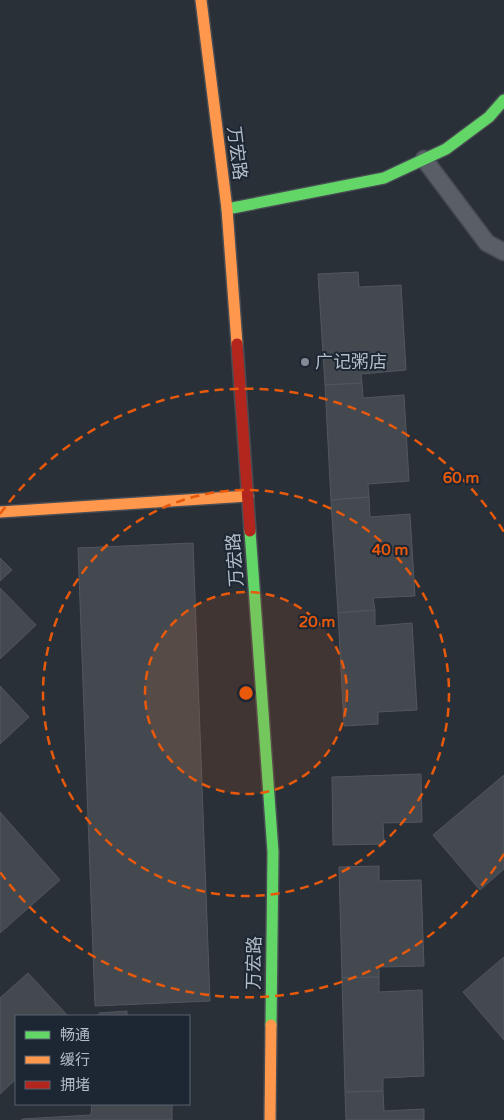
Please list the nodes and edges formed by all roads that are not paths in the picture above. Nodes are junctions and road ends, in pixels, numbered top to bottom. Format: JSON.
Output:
{"nodes":[{"id":1,"x":201,"y":0,"type":"edge"},
{"id":2,"x":504,"y":100,"type":"edge"},
{"id":3,"x":424,"y":159,"type":"junction"},
{"id":4,"x":227,"y":210,"type":"junction"},
{"id":5,"x":504,"y":252,"type":"edge"},
{"id":6,"x":248,"y":496,"type":"junction"},
{"id":7,"x":0,"y":512,"type":"edge"},
{"id":8,"x":270,"y":1120,"type":"edge"}],
"edges":[{"from":1,"to":4,"type":"street","name":"万宏路"},
{"from":2,"to":3,"type":"street"},
{"from":3,"to":4,"type":"street"},
{"from":3,"to":5,"type":"lane"},
{"from":4,"to":6,"type":"street","name":"万宏路"},
{"from":6,"to":7,"type":"street"},
{"from":6,"to":8,"type":"street","name":"万宏路"}]}
